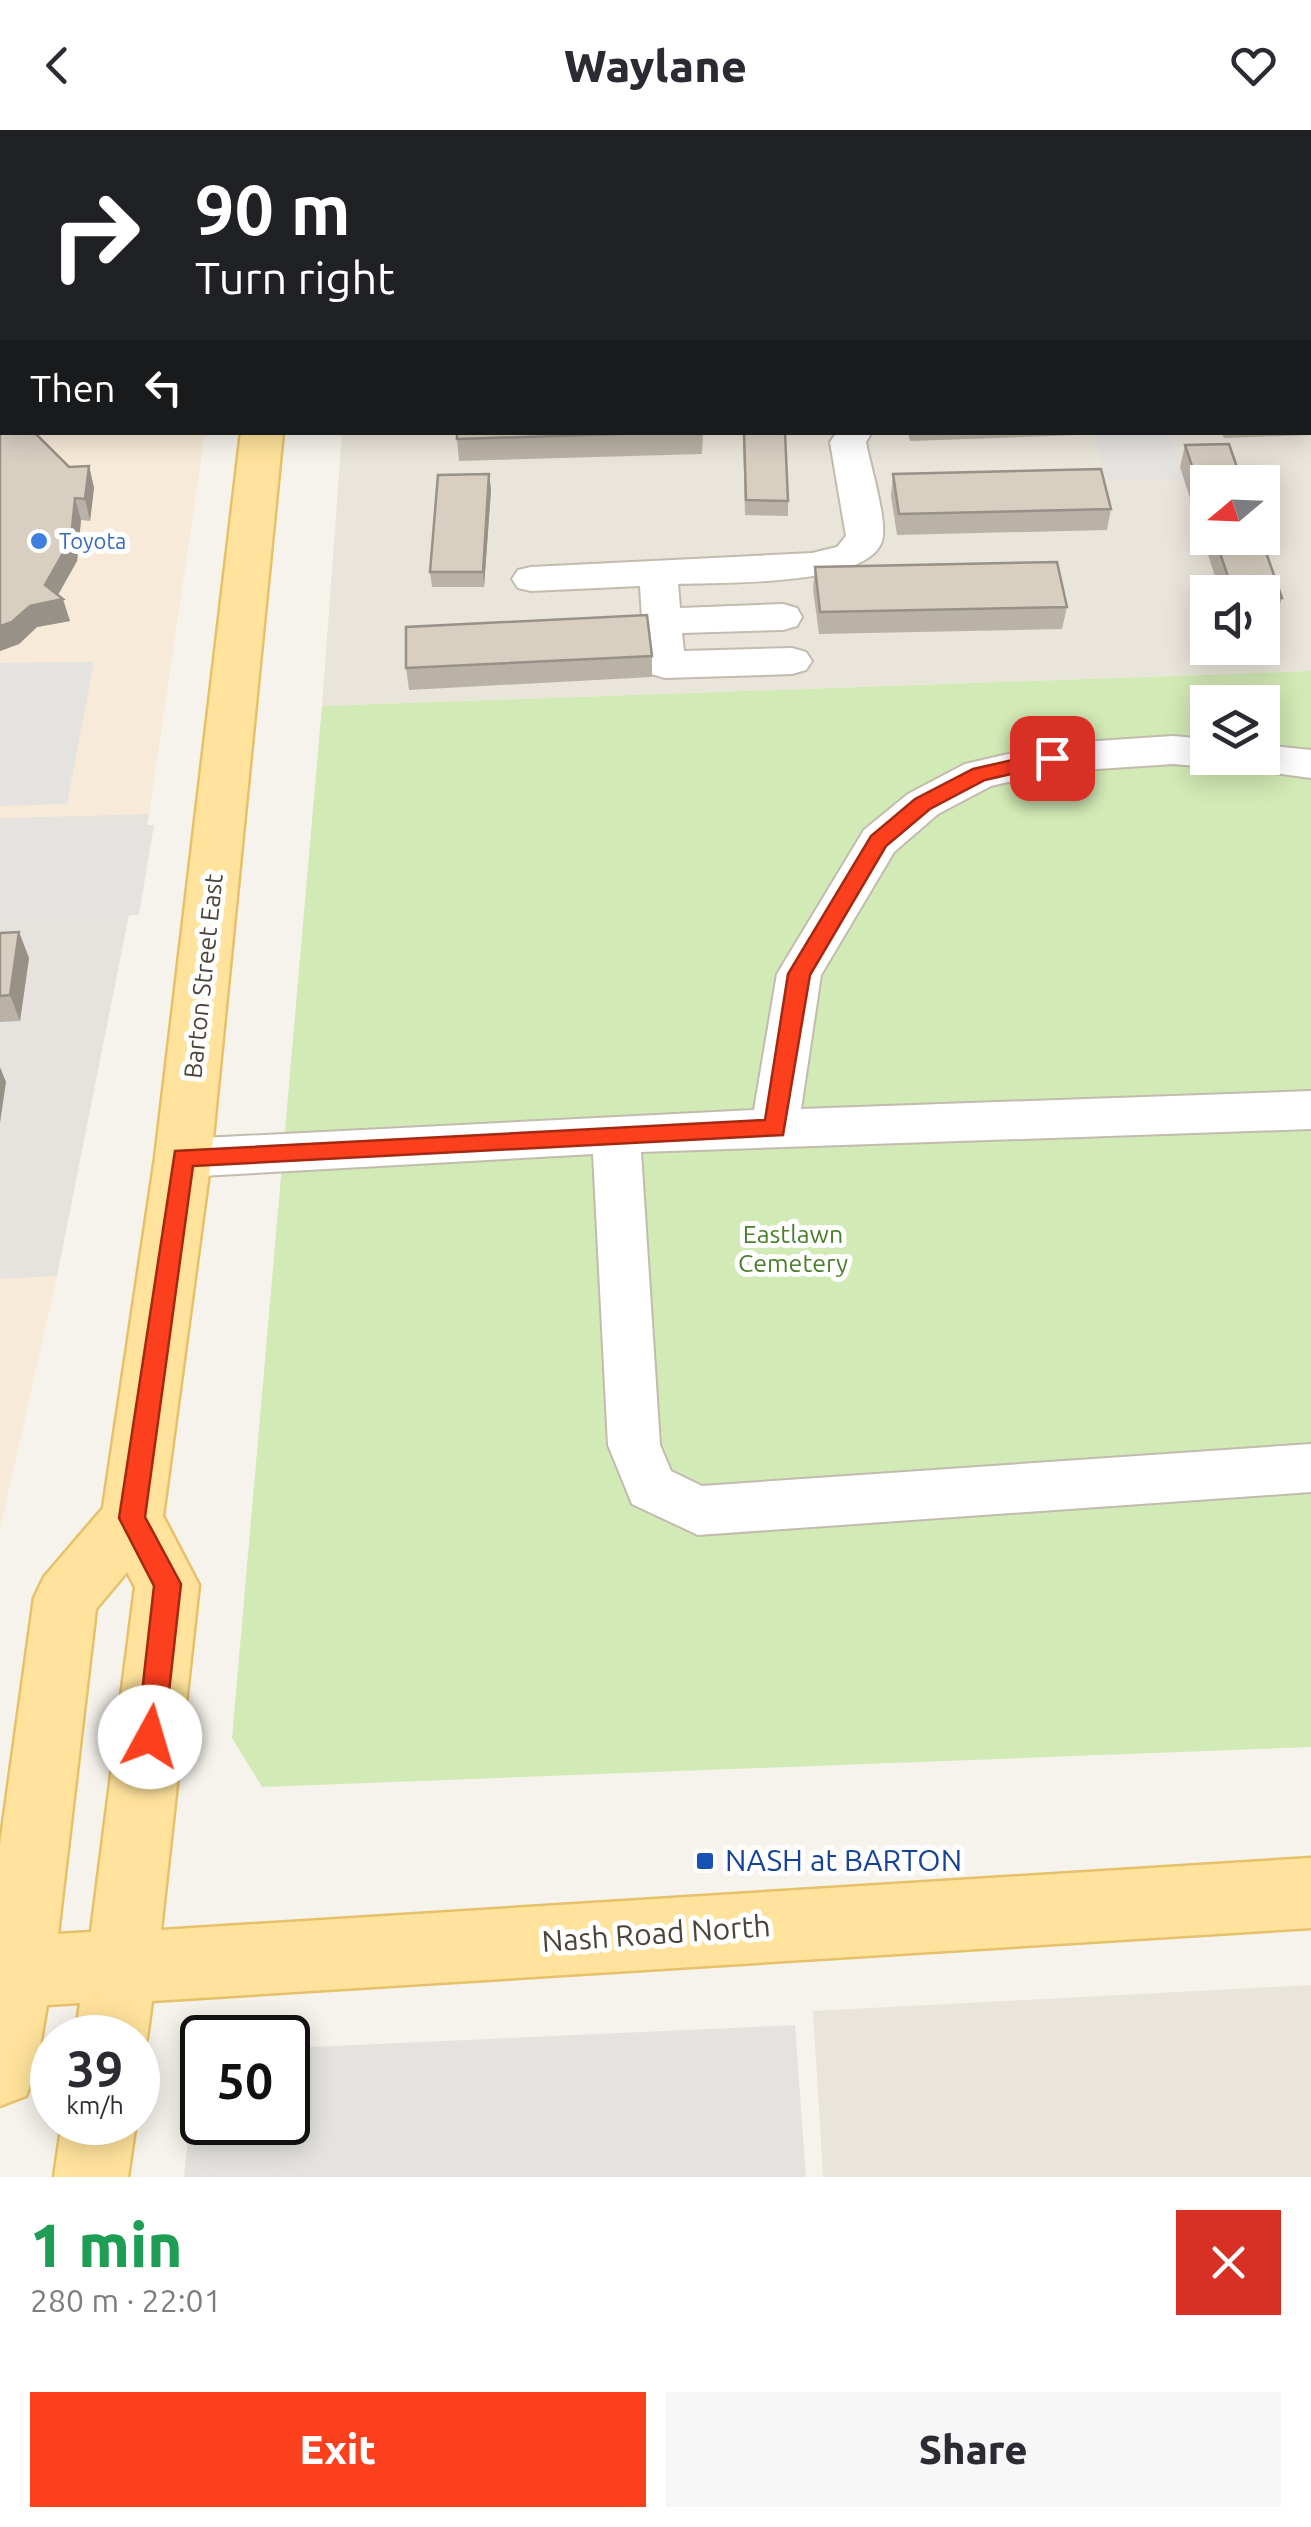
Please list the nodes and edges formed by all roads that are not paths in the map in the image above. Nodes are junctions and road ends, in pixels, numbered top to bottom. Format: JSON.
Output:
{"nodes":[{"id":1,"x":262,"y":435,"type":"edge"},
{"id":2,"x":854,"y":435,"type":"edge"},
{"id":3,"x":658,"y":574,"type":"junction"},
{"id":4,"x":531,"y":579,"type":"dead end"},
{"id":5,"x":783,"y":617,"type":"dead end"},
{"id":6,"x":661,"y":621,"type":"junction"},
{"id":7,"x":792,"y":660,"type":"dead end"},
{"id":8,"x":1190,"y":751,"type":"edge"},
{"id":9,"x":1280,"y":761,"type":"edge"},
{"id":10,"x":1311,"y":764,"type":"edge"},
{"id":11,"x":1311,"y":1110,"type":"edge"},
{"id":12,"x":775,"y":1128,"type":"junction"},
{"id":13,"x":616,"y":1134,"type":"junction"},
{"id":14,"x":183,"y":1158,"type":"junction"},
{"id":15,"x":1311,"y":1468,"type":"edge"},
{"id":16,"x":132,"y":1518,"type":"junction"},
{"id":17,"x":1311,"y":1893,"type":"edge"},
{"id":18,"x":121,"y":1966,"type":"junction"},
{"id":19,"x":9,"y":1970,"type":"edge"},
{"id":20,"x":114,"y":2015,"type":"edge"},
{"id":21,"x":0,"y":2070,"type":"edge"},
{"id":22,"x":95,"y":2145,"type":"edge"},
{"id":23,"x":91,"y":2177,"type":"edge"}],
"edges":[{"from":1,"to":14,"type":"main road","name":"Barton Street East"},
{"from":2,"to":3,"type":"lane"},
{"from":3,"to":4,"type":"lane"},
{"from":3,"to":6,"type":"lane"},
{"from":5,"to":6,"type":"lane"},
{"from":6,"to":7,"type":"lane"},
{"from":8,"to":12,"type":"lane"},
{"from":9,"to":10,"type":"lane"},
{"from":11,"to":12,"type":"lane"},
{"from":12,"to":13,"type":"lane"},
{"from":13,"to":14,"type":"lane"},
{"from":13,"to":15,"type":"lane"},
{"from":14,"to":16,"type":"main road","name":"Barton Street East"},
{"from":16,"to":18,"type":"main road"},
{"from":16,"to":19,"type":"main road"},
{"from":17,"to":18,"type":"main road","name":"Nash Road North"},
{"from":18,"to":19,"type":"main road","name":"Nash Road North"},
{"from":18,"to":20,"type":"main road"},
{"from":19,"to":21,"type":"main road"},
{"from":22,"to":23,"type":"main road"}]}
